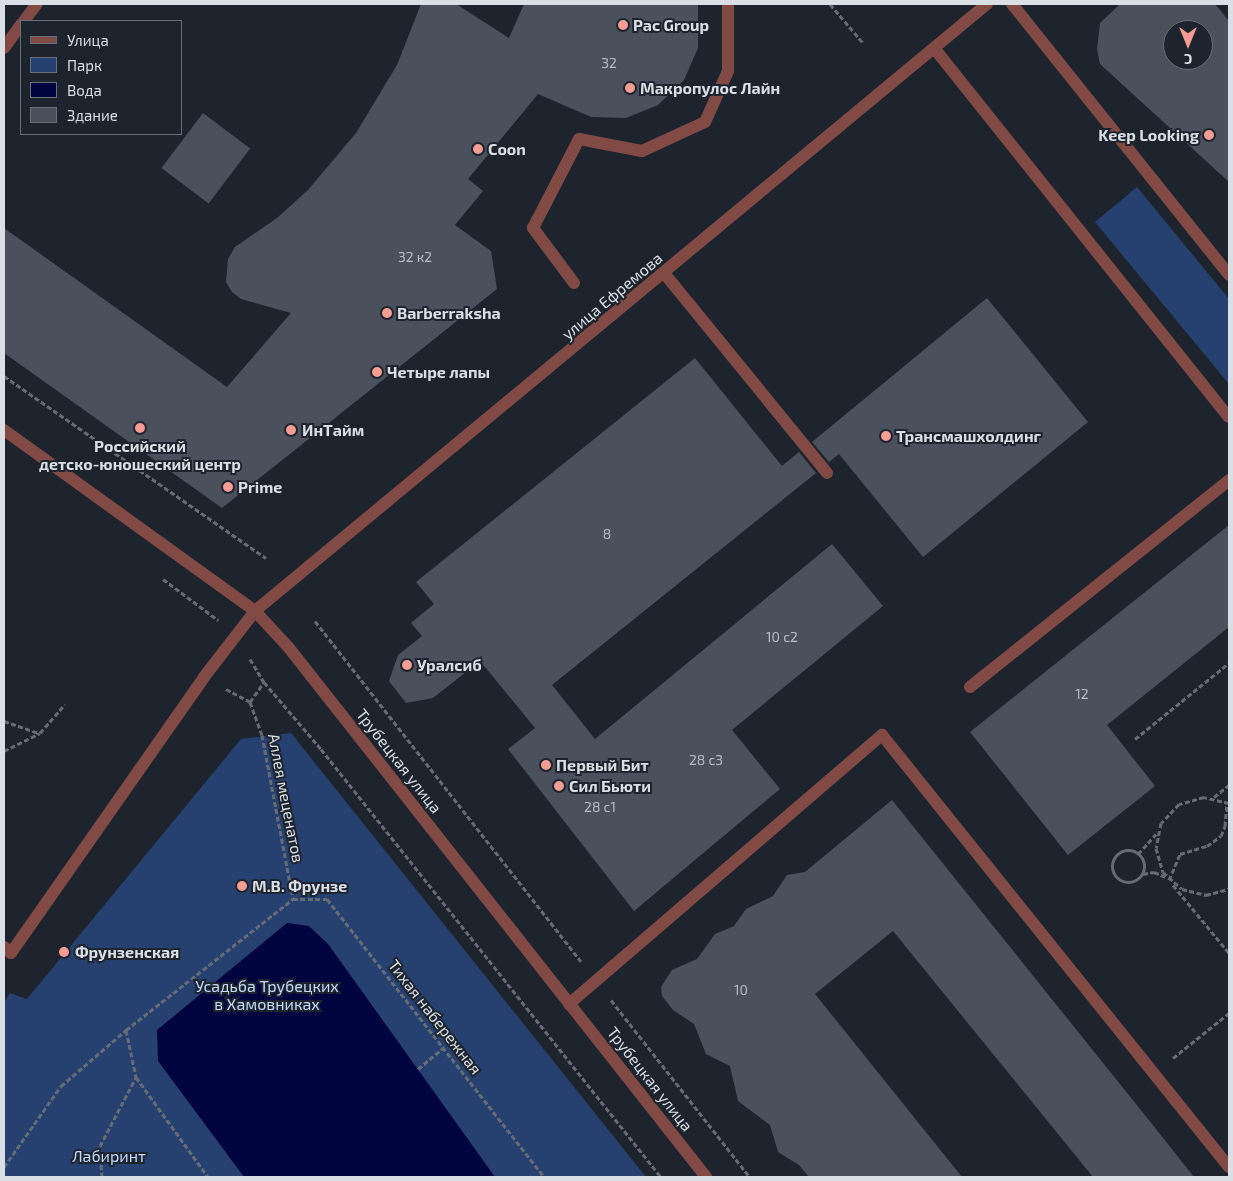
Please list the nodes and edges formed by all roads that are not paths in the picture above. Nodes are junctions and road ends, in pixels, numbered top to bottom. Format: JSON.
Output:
{"nodes":[{"id":1,"x":37,"y":4,"type":"edge"},
{"id":2,"x":728,"y":4,"type":"edge"},
{"id":3,"x":987,"y":4,"type":"edge"},
{"id":4,"x":1012,"y":4,"type":"edge"},
{"id":5,"x":25,"y":20,"type":"edge"},
{"id":6,"x":20,"y":26,"type":"edge"},
{"id":7,"x":4,"y":48,"type":"edge"},
{"id":8,"x":934,"y":48,"type":"junction"},
{"id":9,"x":664,"y":273,"type":"junction"},
{"id":10,"x":1229,"y":275,"type":"edge"},
{"id":11,"x":574,"y":284,"type":"dead end"},
{"id":12,"x":1229,"y":416,"type":"edge"},
{"id":13,"x":4,"y":430,"type":"edge"},
{"id":14,"x":827,"y":473,"type":"dead end"},
{"id":15,"x":1229,"y":480,"type":"edge"},
{"id":16,"x":255,"y":611,"type":"junction"},
{"id":17,"x":970,"y":687,"type":"dead end"},
{"id":18,"x":4,"y":947,"type":"edge"},
{"id":19,"x":570,"y":1004,"type":"junction"},
{"id":20,"x":1229,"y":1167,"type":"edge"},
{"id":21,"x":706,"y":1177,"type":"edge"}],
"edges":[{"from":1,"to":5,"type":"street"},
{"from":2,"to":11,"type":"street"},
{"from":3,"to":8,"type":"street","name":"улица Ефремова"},
{"from":4,"to":10,"type":"street"},
{"from":6,"to":7,"type":"street"},
{"from":8,"to":9,"type":"street","name":"улица Ефремова"},
{"from":8,"to":12,"type":"street"},
{"from":9,"to":14,"type":"street"},
{"from":9,"to":16,"type":"street","name":"улица Ефремова"},
{"from":13,"to":16,"type":"street","name":"Трубецкая улица"},
{"from":15,"to":17,"type":"street"},
{"from":16,"to":18,"type":"street","name":"улица Ефремова"},
{"from":16,"to":19,"type":"street","name":"Трубецкая улица"},
{"from":19,"to":20,"type":"street"},
{"from":19,"to":21,"type":"street","name":"Трубецкая улица"}]}
